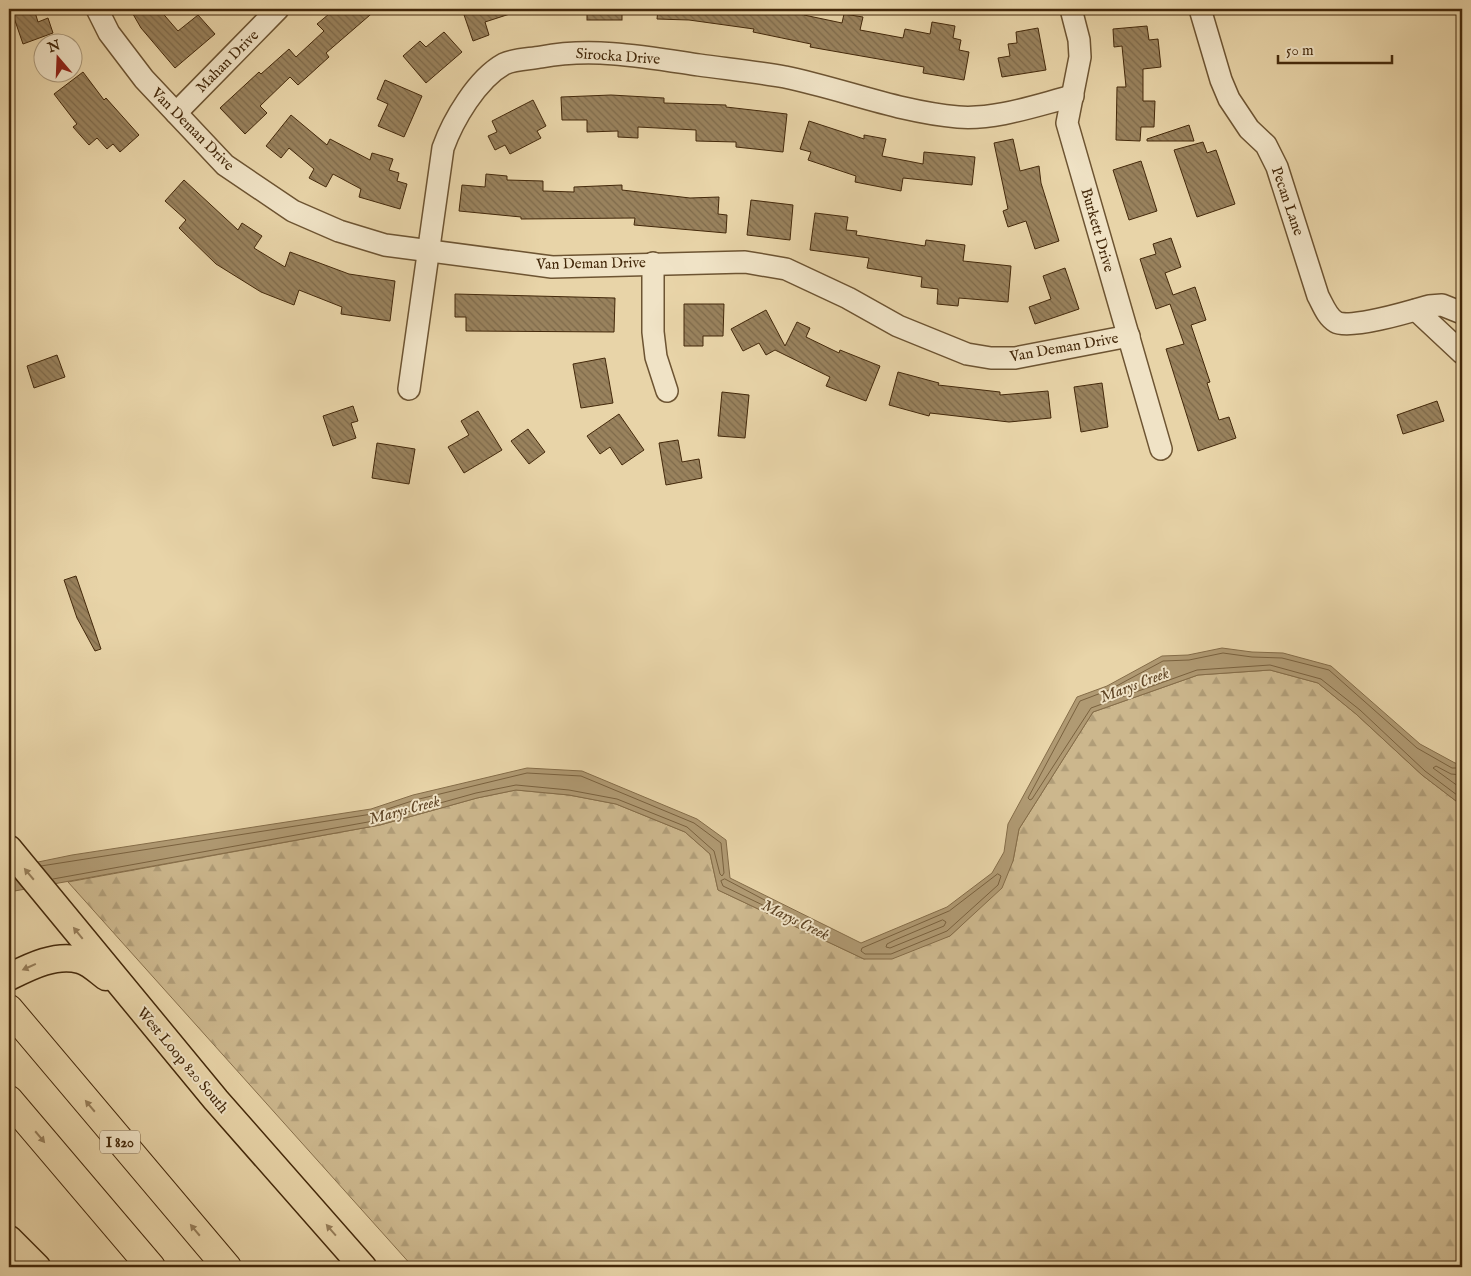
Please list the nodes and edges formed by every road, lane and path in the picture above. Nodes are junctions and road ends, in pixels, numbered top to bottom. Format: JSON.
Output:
{"nodes":[{"id":1,"x":97,"y":9,"type":"edge"},
{"id":2,"x":278,"y":9,"type":"edge"},
{"id":3,"x":1070,"y":9,"type":"edge"},
{"id":4,"x":1200,"y":9,"type":"edge"},
{"id":5,"x":1073,"y":96,"type":"junction"},
{"id":6,"x":176,"y":113,"type":"junction"},
{"id":7,"x":428,"y":252,"type":"junction"},
{"id":8,"x":653,"y":263,"type":"junction"},
{"id":9,"x":1416,"y":310,"type":"junction"},
{"id":10,"x":1462,"y":313,"type":"edge"},
{"id":11,"x":1128,"y":336,"type":"junction"},
{"id":12,"x":1462,"y":353,"type":"edge"},
{"id":13,"x":409,"y":389,"type":"dead end"},
{"id":14,"x":667,"y":391,"type":"dead end"},
{"id":15,"x":1161,"y":449,"type":"dead end"},
{"id":16,"x":9,"y":849,"type":"edge"},
{"id":17,"x":9,"y":977,"type":"edge"},
{"id":18,"x":121,"y":987,"type":"junction"},
{"id":19,"x":12,"y":1012,"type":"edge"},
{"id":20,"x":9,"y":1100,"type":"edge"},
{"id":21,"x":9,"y":1239,"type":"edge"},
{"id":22,"x":37,"y":1267,"type":"edge"},
{"id":23,"x":151,"y":1267,"type":"edge"},
{"id":24,"x":227,"y":1267,"type":"edge"},
{"id":25,"x":363,"y":1267,"type":"edge"}],
"edges":[{"from":1,"to":6,"type":"street","name":"Van Deman Drive"},
{"from":2,"to":6,"type":"street","name":"Mahan Drive"},
{"from":3,"to":5,"type":"street","name":"Burkett Drive"},
{"from":4,"to":9,"type":"street","name":"Pecan Lane"},
{"from":5,"to":7,"type":"street","name":"Sirocka Drive"},
{"from":5,"to":11,"type":"street","name":"Burkett Drive"},
{"from":6,"to":7,"type":"street","name":"Van Deman Drive"},
{"from":7,"to":8,"type":"street","name":"Van Deman Drive"},
{"from":7,"to":13,"type":"street","name":"Sirocka Drive"},
{"from":8,"to":11,"type":"street","name":"Van Deman Drive"},
{"from":8,"to":14,"type":"street"},
{"from":9,"to":10,"type":"street","name":"Pecan Lane"},
{"from":9,"to":12,"type":"street"},
{"from":11,"to":15,"type":"street","name":"Burkett Drive"},
{"from":18,"to":16,"type":"main road","name":"West Loop 820 South","one_way":true},
{"from":18,"to":17,"type":"main road","one_way":true},
{"from":25,"to":18,"type":"main road","name":"West Loop 820 South","one_way":true},
{"from":24,"to":19,"type":"highway","number":"I 820","one_way":true},
{"from":20,"to":23,"type":"highway","one_way":true},
{"from":21,"to":22,"type":"main road"}]}
